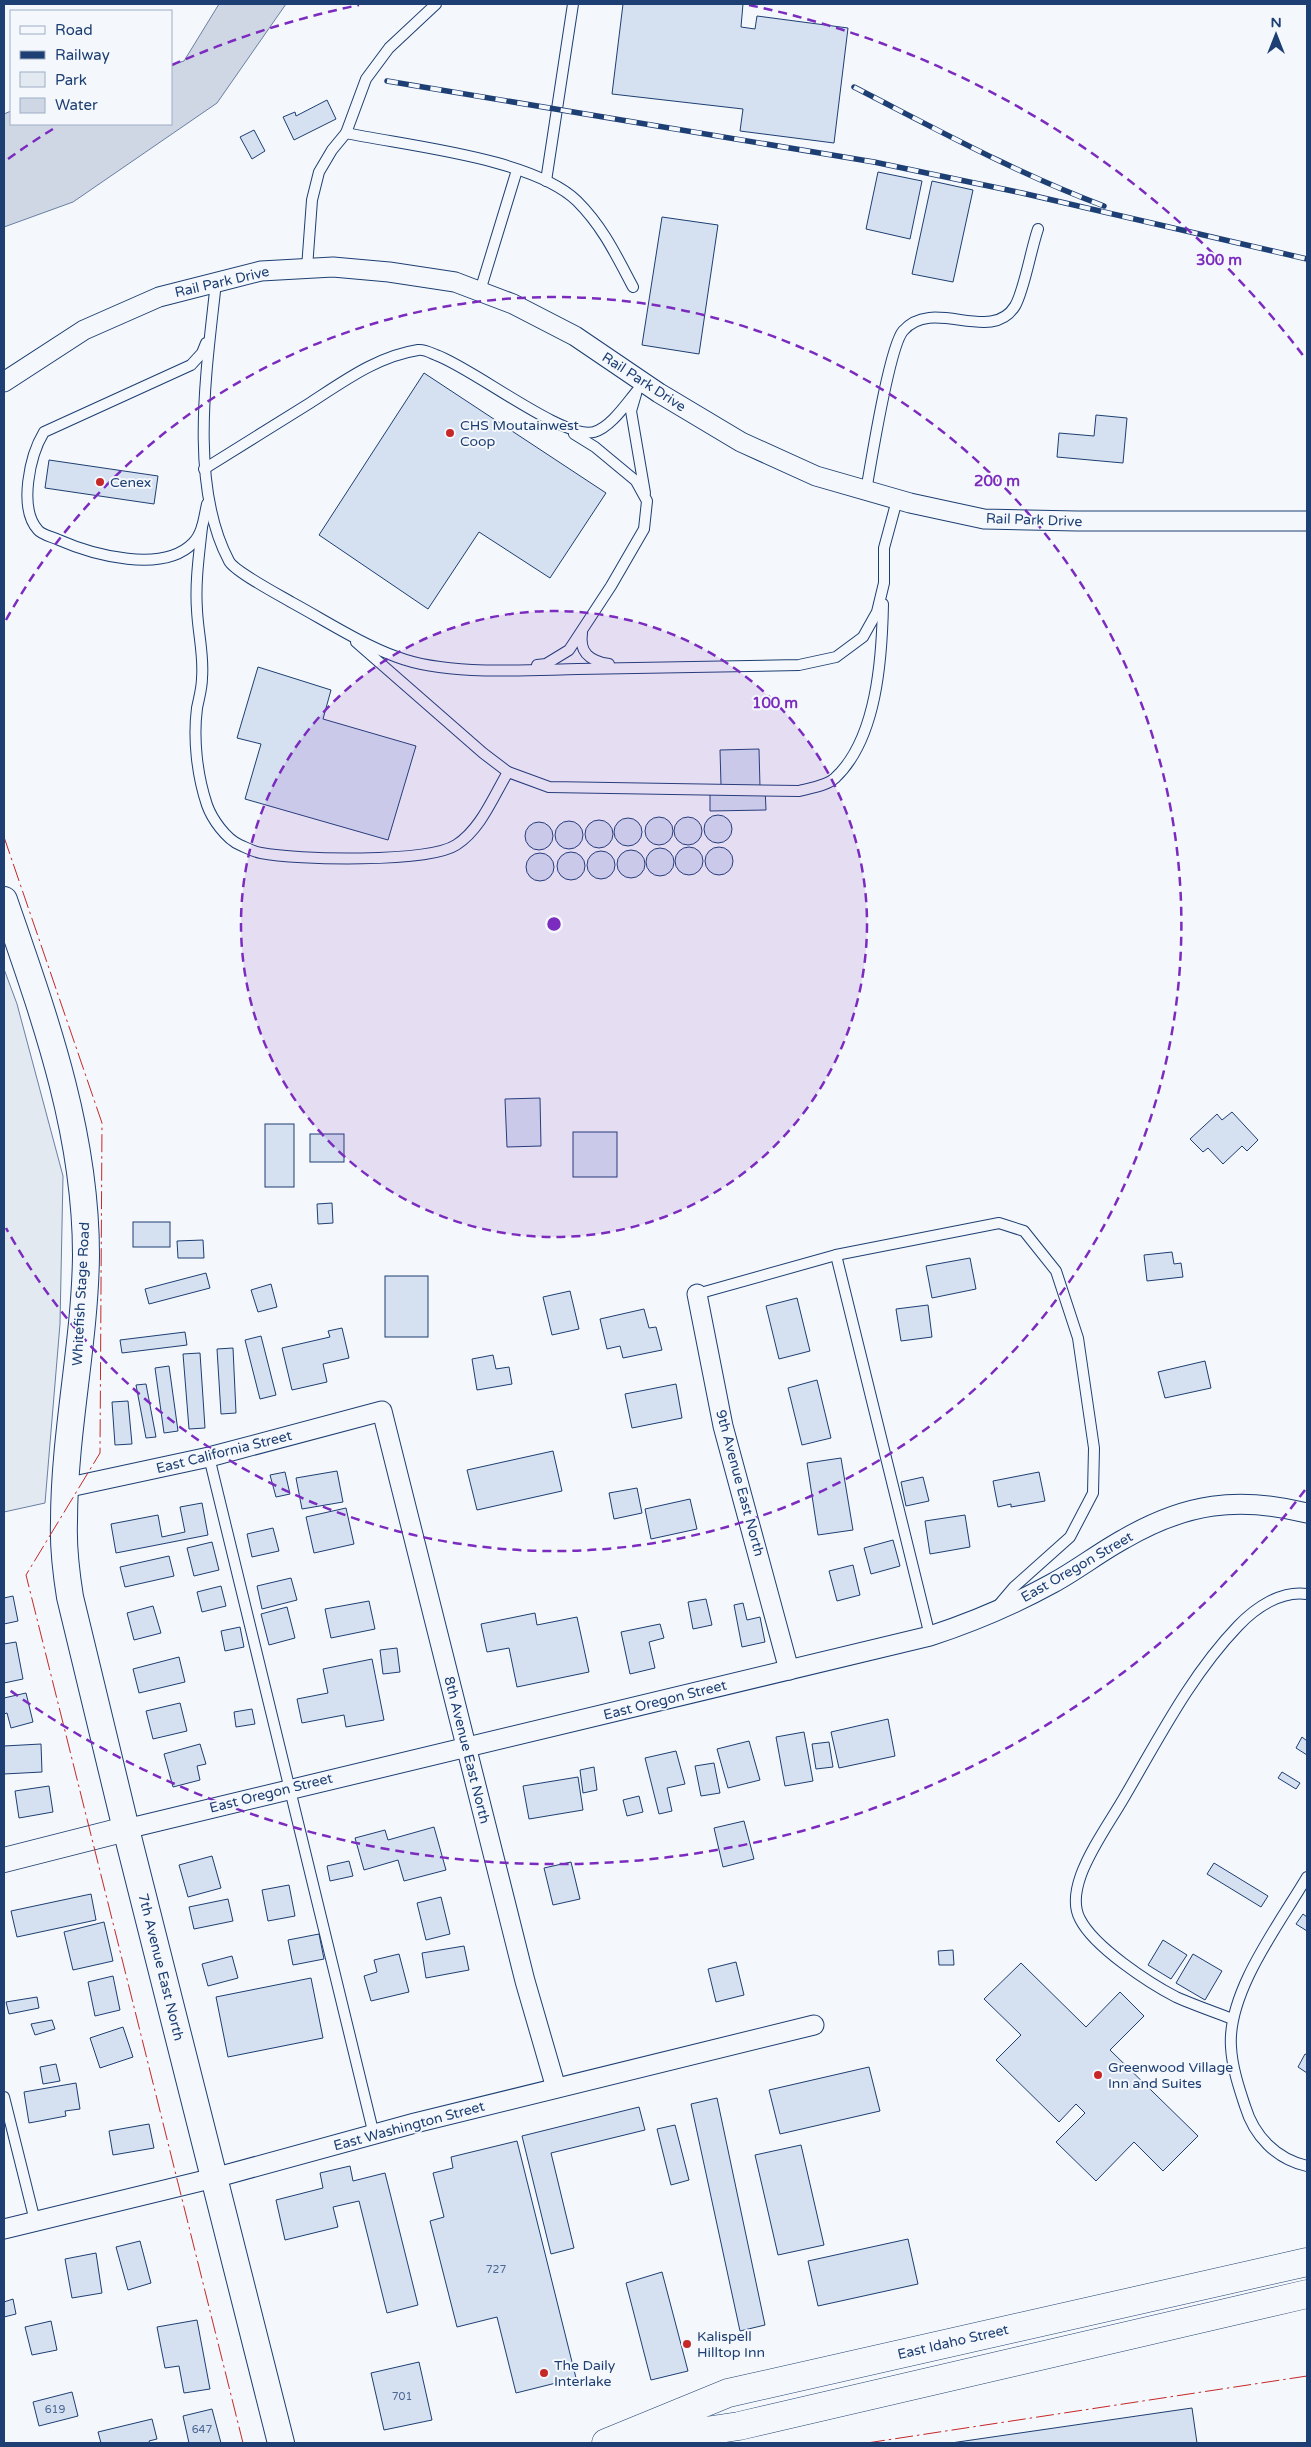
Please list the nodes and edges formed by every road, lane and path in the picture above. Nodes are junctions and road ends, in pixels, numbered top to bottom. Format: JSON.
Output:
{"nodes":[{"id":1,"x":436,"y":4,"type":"edge"},
{"id":2,"x":573,"y":4,"type":"edge"},
{"id":3,"x":346,"y":133,"type":"junction"},
{"id":4,"x":517,"y":170,"type":"junction"},
{"id":5,"x":546,"y":181,"type":"junction"},
{"id":6,"x":1038,"y":229,"type":"dead end"},
{"id":7,"x":307,"y":268,"type":"junction"},
{"id":8,"x":216,"y":282,"type":"junction"},
{"id":9,"x":633,"y":286,"type":"dead end"},
{"id":10,"x":480,"y":291,"type":"junction"},
{"id":11,"x":211,"y":331,"type":"junction"},
{"id":12,"x":4,"y":382,"type":"edge"},
{"id":13,"x":639,"y":386,"type":"junction"},
{"id":14,"x":564,"y":428,"type":"junction"},
{"id":15,"x":204,"y":469,"type":"junction"},
{"id":16,"x":866,"y":491,"type":"junction"},
{"id":17,"x":208,"y":495,"type":"junction"},
{"id":18,"x":897,"y":500,"type":"junction"},
{"id":19,"x":647,"y":501,"type":"junction"},
{"id":20,"x":1307,"y":521,"type":"edge"},
{"id":21,"x":202,"y":527,"type":"junction"},
{"id":22,"x":884,"y":584,"type":"junction"},
{"id":23,"x":320,"y":618,"type":"junction"},
{"id":24,"x":582,"y":632,"type":"junction"},
{"id":25,"x":651,"y":667,"type":"junction"},
{"id":26,"x":506,"y":670,"type":"junction"},
{"id":27,"x":508,"y":772,"type":"junction"},
{"id":28,"x":4,"y":900,"type":"edge"},
{"id":29,"x":836,"y":1255,"type":"junction"},
{"id":30,"x":697,"y":1294,"type":"joint"},
{"id":31,"x":382,"y":1410,"type":"joint"},
{"id":32,"x":209,"y":1457,"type":"junction"},
{"id":33,"x":65,"y":1488,"type":"junction"},
{"id":34,"x":1307,"y":1513,"type":"edge"},
{"id":35,"x":1307,"y":1594,"type":"edge"},
{"id":36,"x":992,"y":1613,"type":"junction"},
{"id":37,"x":930,"y":1636,"type":"junction"},
{"id":38,"x":789,"y":1670,"type":"junction"},
{"id":39,"x":466,"y":1748,"type":"junction"},
{"id":40,"x":291,"y":1789,"type":"junction"},
{"id":41,"x":126,"y":1829,"type":"junction"},
{"id":42,"x":4,"y":1860,"type":"edge"},
{"id":43,"x":1307,"y":1877,"type":"edge"},
{"id":44,"x":1232,"y":2020,"type":"junction"},
{"id":45,"x":814,"y":2025,"type":"dead end"},
{"id":46,"x":556,"y":2088,"type":"junction"},
{"id":47,"x":4,"y":2097,"type":"edge"},
{"id":48,"x":374,"y":2135,"type":"junction"},
{"id":49,"x":1307,"y":2166,"type":"edge"},
{"id":50,"x":214,"y":2178,"type":"junction"},
{"id":51,"x":35,"y":2221,"type":"junction"},
{"id":52,"x":4,"y":2229,"type":"edge"},
{"id":53,"x":1307,"y":2262,"type":"edge"},
{"id":54,"x":1307,"y":2294,"type":"edge"},
{"id":55,"x":667,"y":2440,"type":"edge"},
{"id":56,"x":634,"y":2442,"type":"edge"},
{"id":57,"x":281,"y":2443,"type":"edge"},
{"id":58,"x":606,"y":2443,"type":"edge"}],
"edges":[{"from":1,"to":3,"type":"lane"},
{"from":2,"to":5,"type":"lane"},
{"from":3,"to":4,"type":"lane"},
{"from":3,"to":7,"type":"lane"},
{"from":4,"to":5,"type":"lane"},
{"from":4,"to":10,"type":"lane"},
{"from":5,"to":9,"type":"lane"},
{"from":6,"to":16,"type":"lane"},
{"from":7,"to":8,"type":"street","name":"Rail Park Drive"},
{"from":7,"to":10,"type":"street","name":"Rail Park Drive"},
{"from":8,"to":11,"type":"lane"},
{"from":8,"to":12,"type":"street","name":"Rail Park Drive"},
{"from":10,"to":13,"type":"street","name":"Rail Park Drive"},
{"from":11,"to":15,"type":"lane"},
{"from":11,"to":21,"type":"lane"},
{"from":13,"to":14,"type":"lane"},
{"from":13,"to":16,"type":"street","name":"Rail Park Drive"},
{"from":13,"to":19,"type":"lane"},
{"from":14,"to":15,"type":"lane"},
{"from":14,"to":19,"type":"lane"},
{"from":15,"to":17,"type":"lane"},
{"from":16,"to":18,"type":"street","name":"Rail Park Drive"},
{"from":17,"to":21,"type":"lane"},
{"from":17,"to":23,"type":"lane"},
{"from":18,"to":20,"type":"street","name":"Rail Park Drive"},
{"from":18,"to":22,"type":"lane"},
{"from":19,"to":24,"type":"lane"},
{"from":21,"to":27,"type":"lane"},
{"from":22,"to":25,"type":"lane"},
{"from":22,"to":27,"type":"lane"},
{"from":23,"to":26,"type":"lane"},
{"from":23,"to":27,"type":"lane"},
{"from":24,"to":25,"type":"lane"},
{"from":24,"to":26,"type":"lane"},
{"from":25,"to":26,"type":"lane"},
{"from":28,"to":33,"type":"main road","name":"Whitefish Stage Road"},
{"from":29,"to":30,"type":"lane"},
{"from":29,"to":36,"type":"lane"},
{"from":29,"to":37,"type":"lane"},
{"from":30,"to":38,"type":"street","name":"9th Avenue East North"},
{"from":31,"to":32,"type":"street","name":"East California Street"},
{"from":31,"to":39,"type":"street","name":"8th Avenue East North"},
{"from":32,"to":33,"type":"street","name":"East California Street"},
{"from":32,"to":40,"type":"lane"},
{"from":33,"to":41,"type":"main road","name":"7th Avenue East North"},
{"from":34,"to":36,"type":"street","name":"East Oregon Street"},
{"from":35,"to":44,"type":"lane"},
{"from":36,"to":37,"type":"street","name":"East Oregon Street"},
{"from":37,"to":38,"type":"street","name":"East Oregon Street"},
{"from":38,"to":39,"type":"street","name":"East Oregon Street"},
{"from":39,"to":40,"type":"street","name":"East Oregon Street"},
{"from":39,"to":46,"type":"street","name":"8th Avenue East North"},
{"from":40,"to":41,"type":"street","name":"East Oregon Street"},
{"from":40,"to":48,"type":"lane"},
{"from":41,"to":42,"type":"street","name":"East Oregon Street"},
{"from":41,"to":50,"type":"main road","name":"7th Avenue East North"},
{"from":43,"to":44,"type":"lane"},
{"from":44,"to":49,"type":"lane"},
{"from":45,"to":46,"type":"street","name":"East Washington Street"},
{"from":46,"to":48,"type":"street","name":"East Washington Street"},
{"from":47,"to":51,"type":"lane"},
{"from":48,"to":50,"type":"street","name":"East Washington Street"},
{"from":50,"to":51,"type":"street","name":"East Washington Street"},
{"from":50,"to":57,"type":"main road","name":"7th Avenue East North"},
{"from":51,"to":52,"type":"street","name":"East Washington Street"},
{"from":53,"to":58,"type":"highway","name":"East Idaho Street"},
{"from":54,"to":55,"type":"highway"},
{"from":55,"to":56,"type":"highway"}]}
